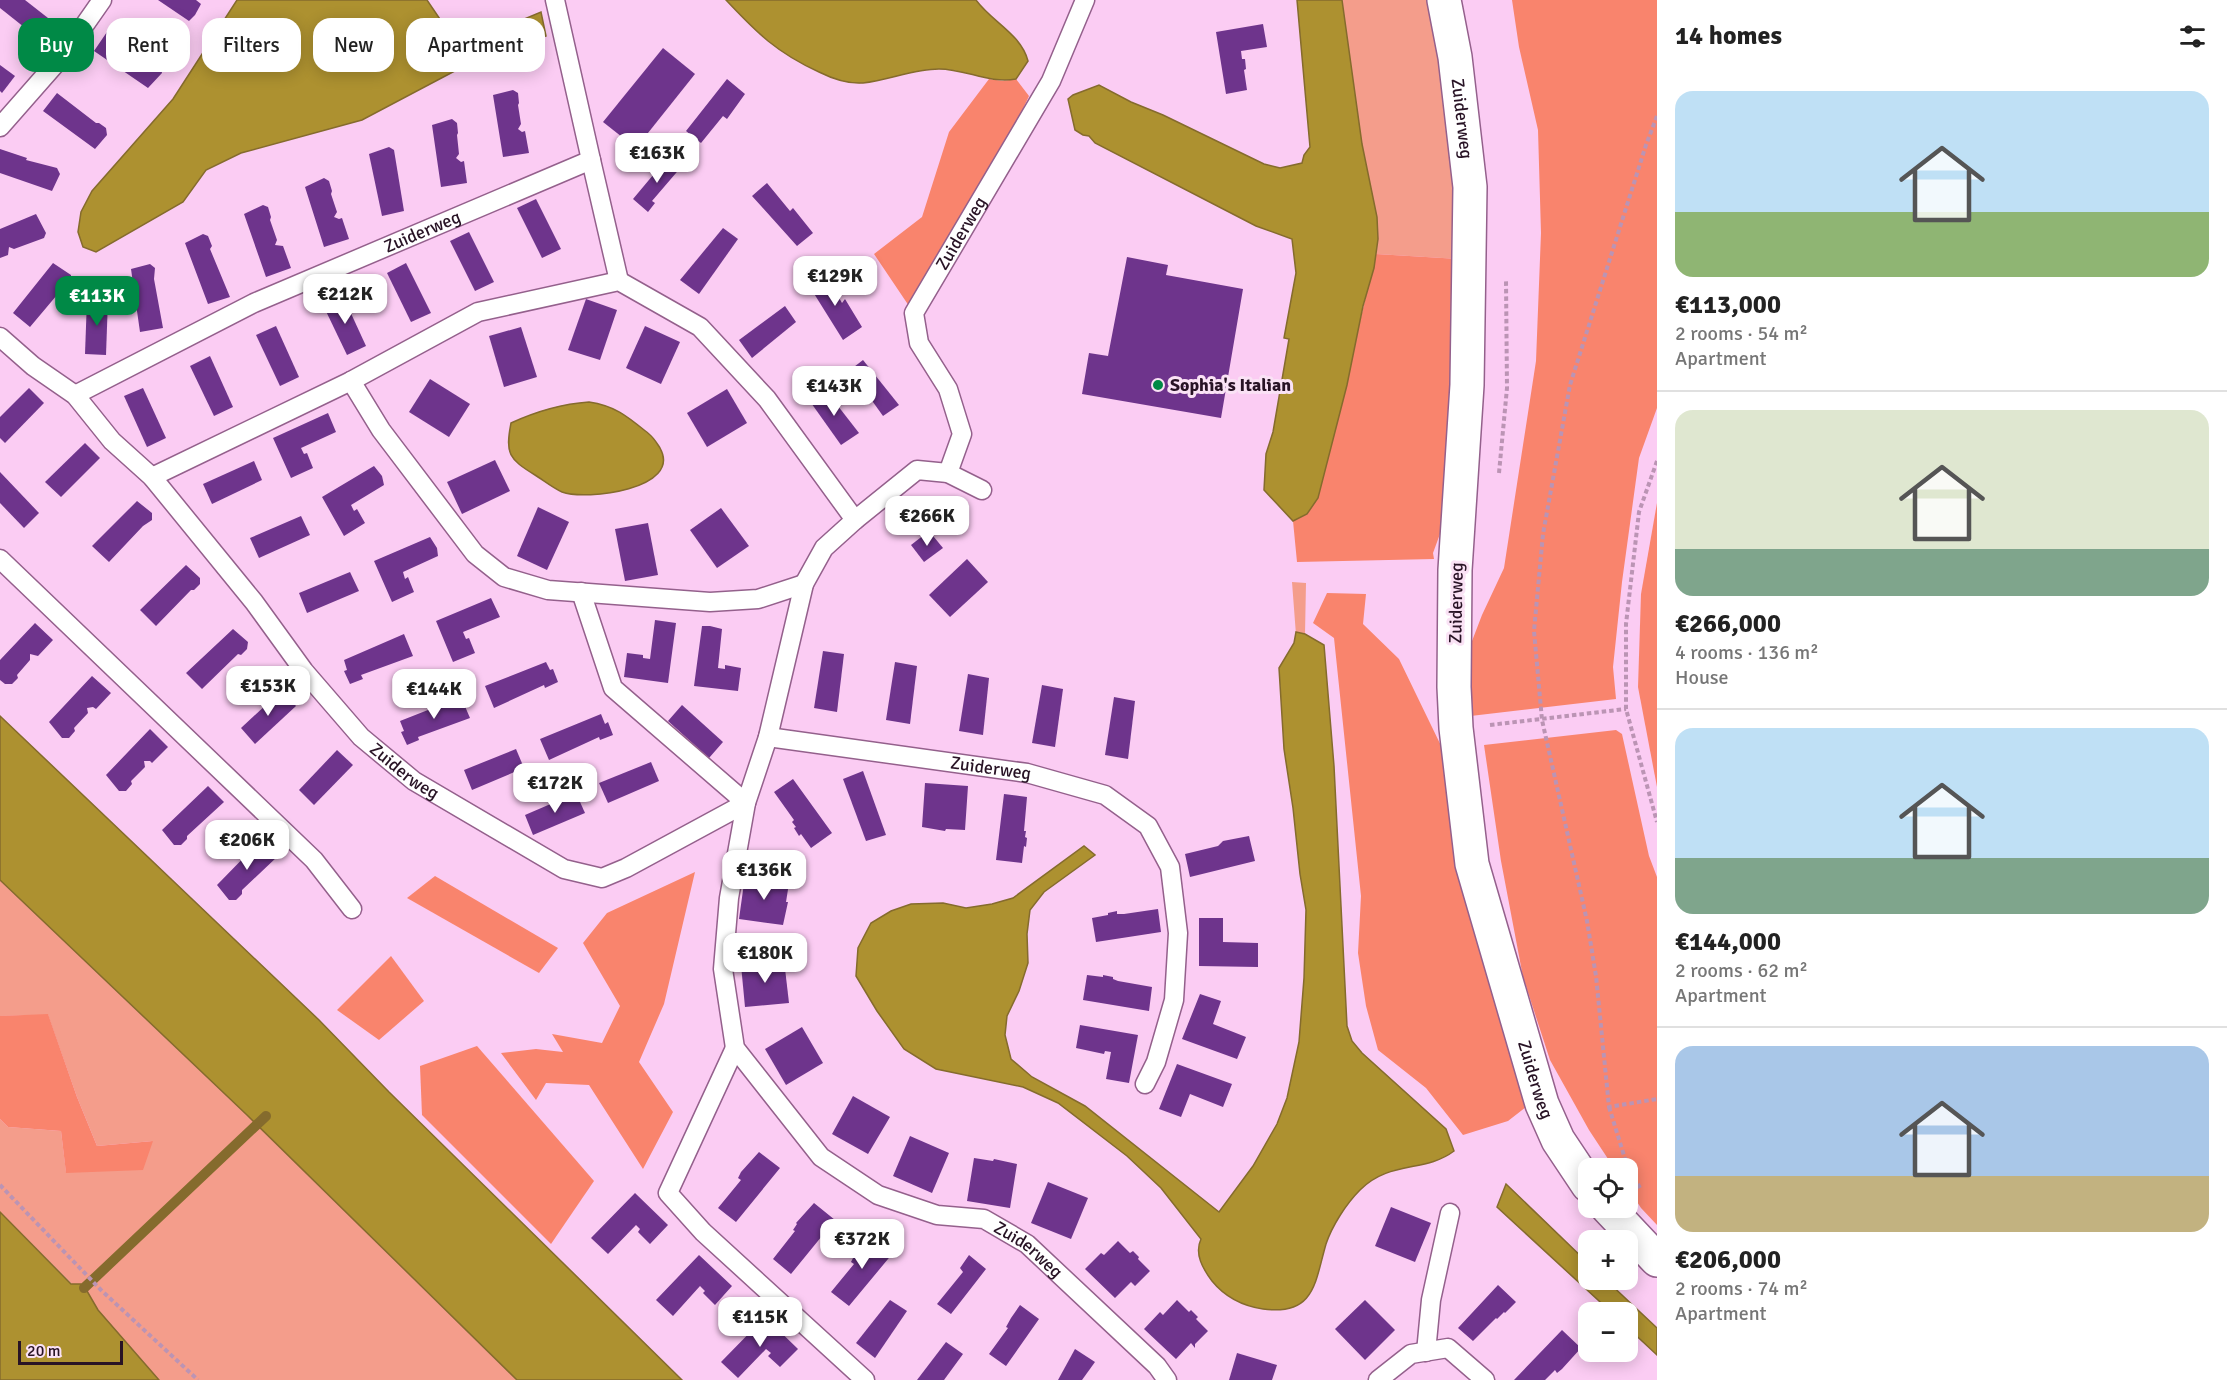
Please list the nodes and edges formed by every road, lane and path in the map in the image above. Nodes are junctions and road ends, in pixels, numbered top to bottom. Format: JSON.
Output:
{"nodes":[{"id":1,"x":102,"y":0,"type":"edge"},
{"id":2,"x":555,"y":0,"type":"edge"},
{"id":3,"x":1085,"y":0,"type":"edge"},
{"id":4,"x":1444,"y":0,"type":"edge"},
{"id":5,"x":1657,"y":116,"type":"edge"},
{"id":6,"x":0,"y":127,"type":"edge"},
{"id":7,"x":591,"y":160,"type":"junction"},
{"id":8,"x":619,"y":281,"type":"junction"},
{"id":9,"x":0,"y":337,"type":"edge"},
{"id":10,"x":351,"y":381,"type":"junction"},
{"id":11,"x":75,"y":395,"type":"junction"},
{"id":12,"x":1657,"y":461,"type":"edge"},
{"id":13,"x":948,"y":473,"type":"junction"},
{"id":14,"x":152,"y":477,"type":"junction"},
{"id":15,"x":982,"y":490,"type":"dead end"},
{"id":16,"x":855,"y":520,"type":"junction"},
{"id":17,"x":0,"y":559,"type":"edge"},
{"id":18,"x":804,"y":584,"type":"junction"},
{"id":19,"x":580,"y":592,"type":"junction"},
{"id":20,"x":1626,"y":709,"type":"junction"},
{"id":21,"x":1542,"y":720,"type":"junction"},
{"id":22,"x":1456,"y":728,"type":"junction"},
{"id":23,"x":768,"y":737,"type":"junction"},
{"id":24,"x":746,"y":803,"type":"junction"},
{"id":25,"x":1657,"y":822,"type":"edge"},
{"id":26,"x":352,"y":909,"type":"dead end"},
{"id":27,"x":735,"y":1048,"type":"junction"},
{"id":28,"x":1145,"y":1084,"type":"dead end"},
{"id":29,"x":1657,"y":1099,"type":"edge"},
{"id":30,"x":1609,"y":1107,"type":"junction"},
{"id":31,"x":1578,"y":1170,"type":"edge"},
{"id":32,"x":0,"y":1185,"type":"edge"},
{"id":33,"x":1642,"y":1191,"type":"dead end"},
{"id":34,"x":1450,"y":1213,"type":"dead end"},
{"id":35,"x":1617,"y":1218,"type":"edge"},
{"id":36,"x":1657,"y":1260,"type":"edge"},
{"id":37,"x":1426,"y":1352,"type":"junction"},
{"id":38,"x":198,"y":1380,"type":"edge"},
{"id":39,"x":865,"y":1380,"type":"edge"},
{"id":40,"x":1167,"y":1380,"type":"edge"},
{"id":41,"x":1378,"y":1380,"type":"edge"},
{"id":42,"x":1485,"y":1380,"type":"edge"}],
"edges":[{"from":1,"to":6,"type":"lane"},
{"from":2,"to":7,"type":"lane"},
{"from":3,"to":13,"type":"lane","name":"Zuiderweg"},
{"from":4,"to":22,"type":"street","name":"Zuiderweg"},
{"from":5,"to":21,"type":"path"},
{"from":7,"to":8,"type":"lane"},
{"from":7,"to":11,"type":"lane","name":"Zuiderweg"},
{"from":8,"to":10,"type":"lane"},
{"from":8,"to":16,"type":"lane"},
{"from":9,"to":11,"type":"lane","name":"Zuiderweg"},
{"from":10,"to":14,"type":"lane"},
{"from":10,"to":19,"type":"lane"},
{"from":11,"to":14,"type":"lane","name":"Zuiderweg"},
{"from":12,"to":20,"type":"path"},
{"from":13,"to":15,"type":"lane","name":"Zuiderweg"},
{"from":13,"to":16,"type":"lane","name":"Zuiderweg"},
{"from":14,"to":24,"type":"lane","name":"Zuiderweg"},
{"from":16,"to":18,"type":"lane","name":"Zuiderweg"},
{"from":17,"to":26,"type":"lane"},
{"from":18,"to":19,"type":"lane"},
{"from":18,"to":23,"type":"lane","name":"Zuiderweg"},
{"from":19,"to":24,"type":"lane"},
{"from":20,"to":21,"type":"path"},
{"from":20,"to":25,"type":"path"},
{"from":21,"to":22,"type":"path"},
{"from":21,"to":30,"type":"path"},
{"from":22,"to":31,"type":"street","name":"Zuiderweg"},
{"from":23,"to":24,"type":"lane","name":"Zuiderweg"},
{"from":23,"to":28,"type":"lane","name":"Zuiderweg"},
{"from":24,"to":27,"type":"lane","name":"Zuiderweg"},
{"from":27,"to":39,"type":"lane"},
{"from":27,"to":40,"type":"lane","name":"Zuiderweg"},
{"from":29,"to":30,"type":"path"},
{"from":30,"to":33,"type":"path"},
{"from":32,"to":38,"type":"path"},
{"from":34,"to":37,"type":"lane"},
{"from":35,"to":36,"type":"street"},
{"from":37,"to":41,"type":"lane"},
{"from":37,"to":42,"type":"lane"}]}
